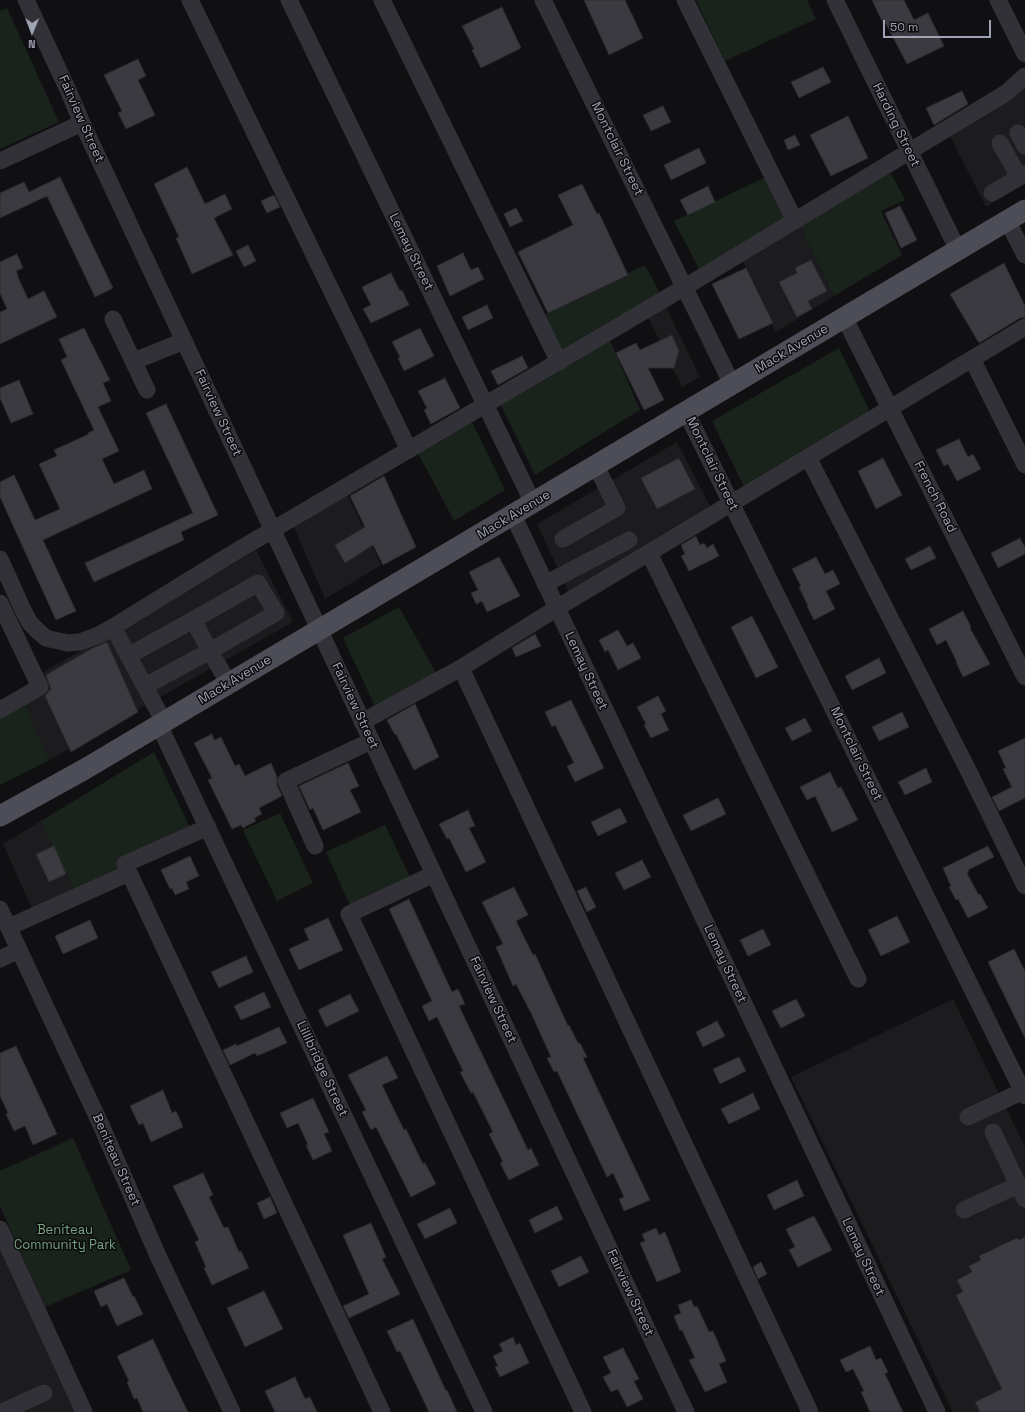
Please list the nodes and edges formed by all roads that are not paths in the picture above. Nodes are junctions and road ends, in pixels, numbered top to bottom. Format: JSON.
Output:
{"nodes":[{"id":1,"x":26,"y":0,"type":"edge"},
{"id":2,"x":190,"y":0,"type":"edge"},
{"id":3,"x":289,"y":0,"type":"edge"},
{"id":4,"x":382,"y":0,"type":"edge"},
{"id":5,"x":543,"y":0,"type":"edge"},
{"id":6,"x":685,"y":0,"type":"edge"},
{"id":7,"x":835,"y":0,"type":"edge"},
{"id":8,"x":998,"y":0,"type":"edge"},
{"id":9,"x":1025,"y":54,"type":"edge"},
{"id":10,"x":1025,"y":76,"type":"edge"},
{"id":11,"x":82,"y":123,"type":"junction"},
{"id":12,"x":1000,"y":143,"type":"dead end"},
{"id":13,"x":909,"y":151,"type":"junction"},
{"id":14,"x":0,"y":161,"type":"edge"},
{"id":15,"x":1022,"y":176,"type":"edge"},
{"id":16,"x":992,"y":193,"type":"dead end"},
{"id":17,"x":1025,"y":210,"type":"edge"},
{"id":18,"x":1007,"y":220,"type":"junction"},
{"id":19,"x":794,"y":221,"type":"junction"},
{"id":20,"x":958,"y":250,"type":"junction"},
{"id":21,"x":1025,"y":255,"type":"edge"},
{"id":22,"x":685,"y":287,"type":"junction"},
{"id":23,"x":844,"y":317,"type":"junction"},
{"id":24,"x":113,"y":320,"type":"dead end"},
{"id":25,"x":1025,"y":327,"type":"edge"},
{"id":26,"x":184,"y":341,"type":"junction"},
{"id":27,"x":972,"y":359,"type":"junction"},
{"id":28,"x":134,"y":361,"type":"junction"},
{"id":29,"x":559,"y":362,"type":"junction"},
{"id":30,"x":732,"y":384,"type":"junction"},
{"id":31,"x":146,"y":390,"type":"dead end"},
{"id":32,"x":485,"y":406,"type":"junction"},
{"id":33,"x":890,"y":408,"type":"junction"},
{"id":34,"x":686,"y":412,"type":"junction"},
{"id":35,"x":409,"y":450,"type":"junction"},
{"id":36,"x":808,"y":457,"type":"junction"},
{"id":37,"x":1025,"y":464,"type":"edge"},
{"id":38,"x":596,"y":466,"type":"junction"},
{"id":39,"x":533,"y":503,"type":"junction"},
{"id":40,"x":732,"y":503,"type":"junction"},
{"id":41,"x":513,"y":515,"type":"junction"},
{"id":42,"x":273,"y":530,"type":"junction"},
{"id":43,"x":563,"y":539,"type":"dead end"},
{"id":44,"x":630,"y":540,"type":"dead end"},
{"id":45,"x":649,"y":553,"type":"junction"},
{"id":46,"x":0,"y":559,"type":"edge"},
{"id":47,"x":545,"y":584,"type":"junction"},
{"id":48,"x":0,"y":603,"type":"edge"},
{"id":49,"x":557,"y":608,"type":"junction"},
{"id":50,"x":192,"y":620,"type":"junction"},
{"id":51,"x":113,"y":627,"type":"junction"},
{"id":52,"x":319,"y":630,"type":"junction"},
{"id":53,"x":210,"y":651,"type":"junction"},
{"id":54,"x":128,"y":656,"type":"junction"},
{"id":55,"x":461,"y":668,"type":"junction"},
{"id":56,"x":1025,"y":677,"type":"edge"},
{"id":57,"x":229,"y":684,"type":"junction"},
{"id":58,"x":145,"y":686,"type":"junction"},
{"id":59,"x":0,"y":710,"type":"edge"},
{"id":60,"x":362,"y":722,"type":"junction"},
{"id":61,"x":162,"y":724,"type":"junction"},
{"id":62,"x":371,"y":740,"type":"junction"},
{"id":63,"x":0,"y":816,"type":"edge"},
{"id":64,"x":208,"y":827,"type":"junction"},
{"id":65,"x":315,"y":846,"type":"dead end"},
{"id":66,"x":129,"y":873,"type":"junction"},
{"id":67,"x":434,"y":874,"type":"junction"},
{"id":68,"x":1025,"y":886,"type":"edge"},
{"id":69,"x":0,"y":909,"type":"edge"},
{"id":70,"x":8,"y":927,"type":"junction"},
{"id":71,"x":19,"y":950,"type":"junction"},
{"id":72,"x":0,"y":959,"type":"edge"},
{"id":73,"x":858,"y":979,"type":"dead end"},
{"id":74,"x":1024,"y":1094,"type":"edge"},
{"id":75,"x":968,"y":1117,"type":"dead end"},
{"id":76,"x":993,"y":1132,"type":"dead end"},
{"id":77,"x":1022,"y":1192,"type":"edge"},
{"id":78,"x":964,"y":1210,"type":"dead end"},
{"id":79,"x":0,"y":1229,"type":"edge"},
{"id":80,"x":44,"y":1392,"type":"dead end"},
{"id":81,"x":2,"y":1412,"type":"edge"},
{"id":82,"x":84,"y":1412,"type":"edge"},
{"id":83,"x":232,"y":1412,"type":"edge"},
{"id":84,"x":382,"y":1412,"type":"edge"},
{"id":85,"x":484,"y":1412,"type":"edge"},
{"id":86,"x":583,"y":1412,"type":"edge"},
{"id":87,"x":686,"y":1412,"type":"edge"},
{"id":88,"x":810,"y":1412,"type":"edge"},
{"id":89,"x":937,"y":1412,"type":"edge"}],
"edges":[{"from":1,"to":11,"type":"street","name":"Fairview Street"},
{"from":2,"to":35,"type":"street"},
{"from":3,"to":32,"type":"street","name":"Lemay Street"},
{"from":4,"to":29,"type":"street"},
{"from":5,"to":22,"type":"street","name":"Montclair Street"},
{"from":6,"to":19,"type":"street"},
{"from":7,"to":13,"type":"street","name":"Harding Street"},
{"from":8,"to":9,"type":"street"},
{"from":10,"to":13,"type":"street"},
{"from":11,"to":14,"type":"street"},
{"from":11,"to":26,"type":"street","name":"Fairview Street"},
{"from":12,"to":15,"type":"street"},
{"from":13,"to":19,"type":"street"},
{"from":13,"to":20,"type":"street","name":"Harding Street"},
{"from":15,"to":16,"type":"street"},
{"from":17,"to":18,"type":"main road","name":"Mack Avenue"},
{"from":18,"to":20,"type":"main road","name":"Mack Avenue"},
{"from":18,"to":21,"type":"street"},
{"from":19,"to":22,"type":"street"},
{"from":20,"to":23,"type":"main road","name":"Mack Avenue"},
{"from":22,"to":29,"type":"street"},
{"from":22,"to":30,"type":"street","name":"Montclair Street"},
{"from":23,"to":30,"type":"main road","name":"Mack Avenue"},
{"from":23,"to":33,"type":"street","name":"French Road"},
{"from":24,"to":28,"type":"street"},
{"from":25,"to":27,"type":"street"},
{"from":26,"to":28,"type":"street"},
{"from":26,"to":42,"type":"street","name":"Fairview Street"},
{"from":27,"to":33,"type":"street"},
{"from":27,"to":37,"type":"street"},
{"from":28,"to":31,"type":"street"},
{"from":29,"to":32,"type":"street"},
{"from":30,"to":34,"type":"main road","name":"Mack Avenue"},
{"from":32,"to":35,"type":"street"},
{"from":32,"to":39,"type":"street","name":"Lemay Street"},
{"from":33,"to":36,"type":"street"},
{"from":33,"to":56,"type":"street","name":"French Road"},
{"from":34,"to":38,"type":"main road","name":"Mack Avenue"},
{"from":34,"to":40,"type":"street","name":"Montclair Street"},
{"from":35,"to":42,"type":"street"},
{"from":36,"to":40,"type":"street"},
{"from":36,"to":68,"type":"street"},
{"from":38,"to":39,"type":"main road","name":"Mack Avenue"},
{"from":38,"to":43,"type":"street"},
{"from":39,"to":41,"type":"main road","name":"Mack Avenue"},
{"from":40,"to":45,"type":"street"},
{"from":40,"to":74,"type":"street","name":"Montclair Street"},
{"from":41,"to":47,"type":"street","name":"Lemay Street"},
{"from":41,"to":52,"type":"main road","name":"Mack Avenue"},
{"from":42,"to":51,"type":"street"},
{"from":42,"to":52,"type":"street","name":"Fairview Street"},
{"from":44,"to":47,"type":"street"},
{"from":45,"to":49,"type":"street"},
{"from":45,"to":73,"type":"street"},
{"from":46,"to":51,"type":"street"},
{"from":47,"to":49,"type":"street","name":"Lemay Street"},
{"from":48,"to":59,"type":"street"},
{"from":49,"to":55,"type":"street"},
{"from":49,"to":89,"type":"street","name":"Lemay Street"},
{"from":50,"to":53,"type":"street"},
{"from":50,"to":53,"type":"street"},
{"from":50,"to":54,"type":"street"},
{"from":51,"to":54,"type":"street","name":"Lillibridge Street"},
{"from":52,"to":57,"type":"main road","name":"Mack Avenue"},
{"from":52,"to":60,"type":"street","name":"Fairview Street"},
{"from":53,"to":57,"type":"street"},
{"from":53,"to":58,"type":"street"},
{"from":54,"to":58,"type":"street","name":"Lillibridge Street"},
{"from":55,"to":60,"type":"street"},
{"from":55,"to":88,"type":"street"},
{"from":57,"to":61,"type":"main road","name":"Mack Avenue"},
{"from":58,"to":61,"type":"street","name":"Lillibridge Street"},
{"from":60,"to":62,"type":"street","name":"Fairview Street"},
{"from":61,"to":63,"type":"main road","name":"Mack Avenue"},
{"from":61,"to":64,"type":"street","name":"Lillibridge Street"},
{"from":62,"to":65,"type":"street"},
{"from":62,"to":67,"type":"street","name":"Fairview Street"},
{"from":64,"to":66,"type":"street"},
{"from":64,"to":85,"type":"street","name":"Lillibridge Street"},
{"from":66,"to":70,"type":"street"},
{"from":66,"to":84,"type":"street"},
{"from":67,"to":86,"type":"street"},
{"from":67,"to":87,"type":"street","name":"Fairview Street"},
{"from":69,"to":70,"type":"street","name":"Beniteau Street"},
{"from":70,"to":71,"type":"street","name":"Beniteau Street"},
{"from":71,"to":72,"type":"street"},
{"from":71,"to":83,"type":"street","name":"Beniteau Street"},
{"from":74,"to":75,"type":"street"},
{"from":76,"to":77,"type":"street"},
{"from":77,"to":78,"type":"street"},
{"from":79,"to":82,"type":"street"},
{"from":80,"to":81,"type":"street"}]}
